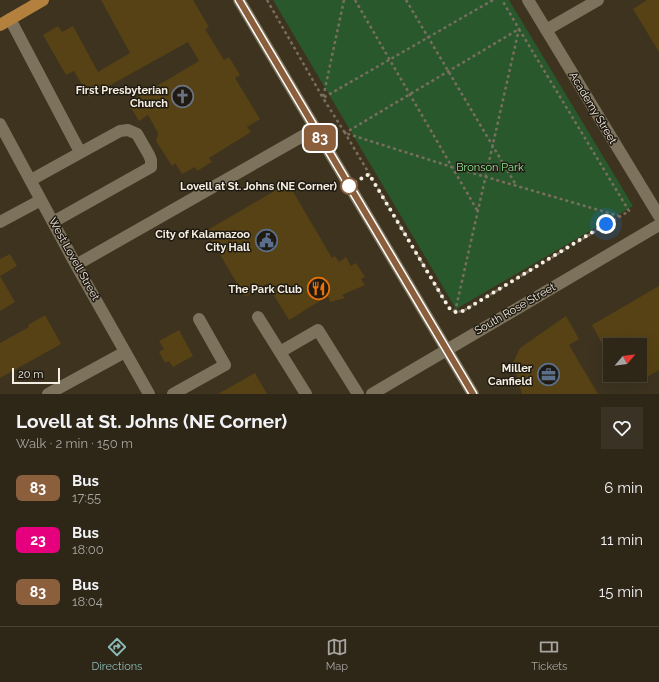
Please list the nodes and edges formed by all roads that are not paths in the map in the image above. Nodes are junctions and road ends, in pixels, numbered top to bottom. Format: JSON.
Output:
{"nodes":[{"id":1,"x":43,"y":0,"type":"edge"},
{"id":2,"x":239,"y":0,"type":"edge"},
{"id":3,"x":529,"y":0,"type":"edge"},
{"id":4,"x":598,"y":0,"type":"edge"},
{"id":5,"x":5,"y":22,"type":"edge"},
{"id":6,"x":546,"y":30,"type":"junction"},
{"id":7,"x":0,"y":124,"type":"edge"},
{"id":8,"x":315,"y":130,"type":"junction"},
{"id":9,"x":4,"y":140,"type":"edge"},
{"id":10,"x":78,"y":154,"type":"junction"},
{"id":11,"x":31,"y":180,"type":"junction"},
{"id":12,"x":41,"y":200,"type":"junction"},
{"id":13,"x":659,"y":216,"type":"edge"},
{"id":14,"x":0,"y":222,"type":"edge"},
{"id":15,"x":53,"y":222,"type":"junction"},
{"id":16,"x":659,"y":225,"type":"edge"},
{"id":17,"x":76,"y":265,"type":"junction"},
{"id":18,"x":258,"y":317,"type":"dead end"},
{"id":19,"x":199,"y":319,"type":"dead end"},
{"id":20,"x":447,"y":350,"type":"junction"},
{"id":21,"x":125,"y":352,"type":"junction"},
{"id":22,"x":280,"y":352,"type":"junction"},
{"id":23,"x":48,"y":394,"type":"edge"},
{"id":24,"x":149,"y":394,"type":"edge"},
{"id":25,"x":173,"y":394,"type":"edge"},
{"id":26,"x":306,"y":394,"type":"edge"},
{"id":27,"x":358,"y":394,"type":"edge"},
{"id":28,"x":372,"y":394,"type":"edge"},
{"id":29,"x":473,"y":394,"type":"edge"}],
"edges":[{"from":1,"to":5,"type":"main road"},
{"from":2,"to":8,"type":"street"},
{"from":3,"to":6,"type":"street","name":"Academy Street"},
{"from":4,"to":6,"type":"street"},
{"from":5,"to":10,"type":"street"},
{"from":6,"to":13,"type":"street","name":"Academy Street"},
{"from":7,"to":9,"type":"street","name":"West Lovell Street"},
{"from":8,"to":17,"type":"street"},
{"from":8,"to":20,"type":"street"},
{"from":9,"to":11,"type":"street","name":"West Lovell Street"},
{"from":10,"to":11,"type":"street"},
{"from":10,"to":15,"type":"street"},
{"from":11,"to":12,"type":"street","name":"West Lovell Street"},
{"from":12,"to":14,"type":"street"},
{"from":12,"to":15,"type":"street","name":"West Lovell Street"},
{"from":15,"to":17,"type":"street","name":"West Lovell Street"},
{"from":16,"to":20,"type":"street","name":"South Rose Street"},
{"from":17,"to":21,"type":"street","name":"West Lovell Street"},
{"from":18,"to":22,"type":"street"},
{"from":19,"to":25,"type":"street"},
{"from":20,"to":28,"type":"street","name":"South Rose Street"},
{"from":20,"to":29,"type":"street"},
{"from":21,"to":23,"type":"street"},
{"from":21,"to":24,"type":"street","name":"West Lovell Street"},
{"from":22,"to":26,"type":"street"},
{"from":22,"to":27,"type":"street"}]}
